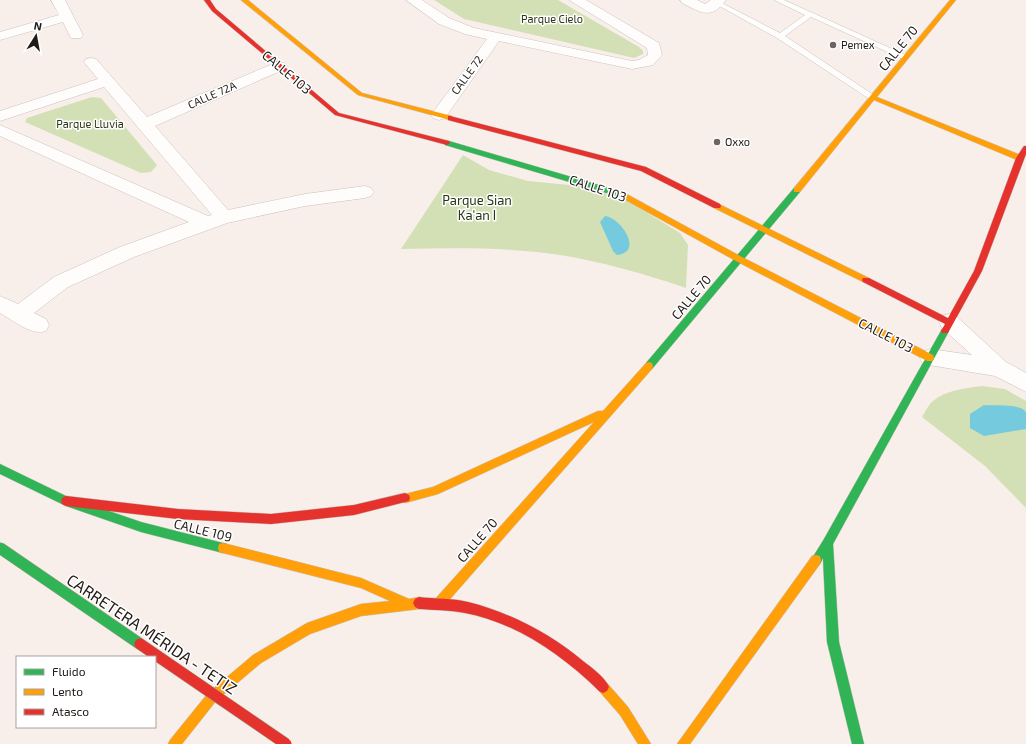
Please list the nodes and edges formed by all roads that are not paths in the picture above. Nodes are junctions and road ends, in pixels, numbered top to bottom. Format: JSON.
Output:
{"nodes":[{"id":1,"x":58,"y":0,"type":"edge"},
{"id":2,"x":207,"y":0,"type":"edge"},
{"id":3,"x":244,"y":0,"type":"edge"},
{"id":4,"x":413,"y":0,"type":"edge"},
{"id":5,"x":576,"y":0,"type":"edge"},
{"id":6,"x":687,"y":0,"type":"edge"},
{"id":7,"x":778,"y":0,"type":"edge"},
{"id":8,"x":953,"y":0,"type":"edge"},
{"id":9,"x":714,"y":4,"type":"edge"},
{"id":10,"x":810,"y":14,"type":"junction"},
{"id":11,"x":66,"y":17,"type":"junction"},
{"id":12,"x":0,"y":36,"type":"edge"},
{"id":13,"x":76,"y":36,"type":"dead end"},
{"id":14,"x":495,"y":36,"type":"junction"},
{"id":15,"x":780,"y":36,"type":"junction"},
{"id":16,"x":906,"y":57,"type":"junction"},
{"id":17,"x":91,"y":62,"type":"dead end"},
{"id":18,"x":280,"y":66,"type":"junction"},
{"id":19,"x":108,"y":81,"type":"junction"},
{"id":20,"x":874,"y":98,"type":"junction"},
{"id":21,"x":439,"y":115,"type":"junction"},
{"id":22,"x":0,"y":116,"type":"edge"},
{"id":23,"x":145,"y":124,"type":"junction"},
{"id":24,"x":0,"y":130,"type":"edge"},
{"id":25,"x":504,"y":132,"type":"junction"},
{"id":26,"x":1026,"y":148,"type":"edge"},
{"id":27,"x":493,"y":149,"type":"junction"},
{"id":28,"x":1020,"y":158,"type":"junction"},
{"id":29,"x":365,"y":192,"type":"dead end"},
{"id":30,"x":224,"y":217,"type":"junction"},
{"id":31,"x":207,"y":223,"type":"junction"},
{"id":32,"x":764,"y":228,"type":"junction"},
{"id":33,"x":739,"y":259,"type":"junction"},
{"id":34,"x":0,"y":304,"type":"edge"},
{"id":35,"x":19,"y":314,"type":"junction"},
{"id":36,"x":949,"y":322,"type":"junction"},
{"id":37,"x":39,"y":325,"type":"dead end"},
{"id":38,"x":930,"y":358,"type":"junction"},
{"id":39,"x":999,"y":368,"type":"junction"},
{"id":40,"x":1026,"y":383,"type":"edge"},
{"id":41,"x":610,"y":410,"type":"junction"},
{"id":42,"x":0,"y":469,"type":"edge"},
{"id":43,"x":66,"y":501,"type":"junction"},
{"id":44,"x":828,"y":543,"type":"junction"},
{"id":45,"x":0,"y":548,"type":"edge"},
{"id":46,"x":405,"y":602,"type":"junction"},
{"id":47,"x":440,"y":602,"type":"junction"},
{"id":48,"x":174,"y":744,"type":"edge"},
{"id":49,"x":286,"y":744,"type":"edge"},
{"id":50,"x":645,"y":744,"type":"edge"},
{"id":51,"x":683,"y":744,"type":"edge"},
{"id":52,"x":858,"y":744,"type":"edge"}],
"edges":[{"from":1,"to":11,"type":"street"},
{"from":2,"to":18,"type":"main road","name":"CALLE 103"},
{"from":3,"to":21,"type":"main road","name":"CALLE 103"},
{"from":4,"to":14,"type":"street"},
{"from":5,"to":14,"type":"street"},
{"from":6,"to":9,"type":"street"},
{"from":7,"to":10,"type":"lane"},
{"from":8,"to":16,"type":"main road","name":"CALLE 70"},
{"from":9,"to":15,"type":"lane"},
{"from":10,"to":15,"type":"lane"},
{"from":10,"to":16,"type":"lane"},
{"from":11,"to":12,"type":"street"},
{"from":11,"to":13,"type":"street"},
{"from":14,"to":21,"type":"street","name":"CALLE 72"},
{"from":15,"to":20,"type":"lane"},
{"from":16,"to":20,"type":"main road","name":"CALLE 70"},
{"from":17,"to":19,"type":"street"},
{"from":18,"to":23,"type":"street","name":"CALLE 72A"},
{"from":18,"to":27,"type":"main road","name":"CALLE 103"},
{"from":19,"to":22,"type":"street"},
{"from":19,"to":23,"type":"street"},
{"from":20,"to":28,"type":"main road"},
{"from":20,"to":32,"type":"main road","name":"CALLE 70"},
{"from":21,"to":25,"type":"main road","name":"CALLE 103"},
{"from":23,"to":30,"type":"street"},
{"from":24,"to":31,"type":"street"},
{"from":25,"to":27,"type":"main road"},
{"from":25,"to":32,"type":"main road","name":"CALLE 103"},
{"from":26,"to":28,"type":"main road"},
{"from":27,"to":33,"type":"main road","name":"CALLE 103"},
{"from":28,"to":36,"type":"main road"},
{"from":29,"to":30,"type":"street"},
{"from":30,"to":31,"type":"street"},
{"from":31,"to":35,"type":"street"},
{"from":32,"to":33,"type":"main road","name":"CALLE 70"},
{"from":32,"to":36,"type":"main road","name":"CALLE 103"},
{"from":33,"to":38,"type":"main road","name":"CALLE 103"},
{"from":33,"to":41,"type":"main road","name":"CALLE 70"},
{"from":34,"to":35,"type":"street"},
{"from":35,"to":37,"type":"street"},
{"from":36,"to":38,"type":"main road"},
{"from":36,"to":39,"type":"street","name":"CALLE 103"},
{"from":38,"to":39,"type":"street","name":"CALLE 103"},
{"from":38,"to":44,"type":"main road"},
{"from":39,"to":40,"type":"street","name":"CALLE 103"},
{"from":41,"to":43,"type":"main road"},
{"from":41,"to":47,"type":"main road","name":"CALLE 70"},
{"from":42,"to":43,"type":"main road","name":"CALLE 109"},
{"from":43,"to":46,"type":"main road","name":"CALLE 109"},
{"from":44,"to":51,"type":"main road"},
{"from":44,"to":52,"type":"main road"},
{"from":45,"to":49,"type":"main road","name":"CARRETERA MÉRIDA - TETIZ","bridge":true},
{"from":46,"to":47,"type":"main road"},
{"from":46,"to":48,"type":"main road"},
{"from":47,"to":50,"type":"main road"}]}
